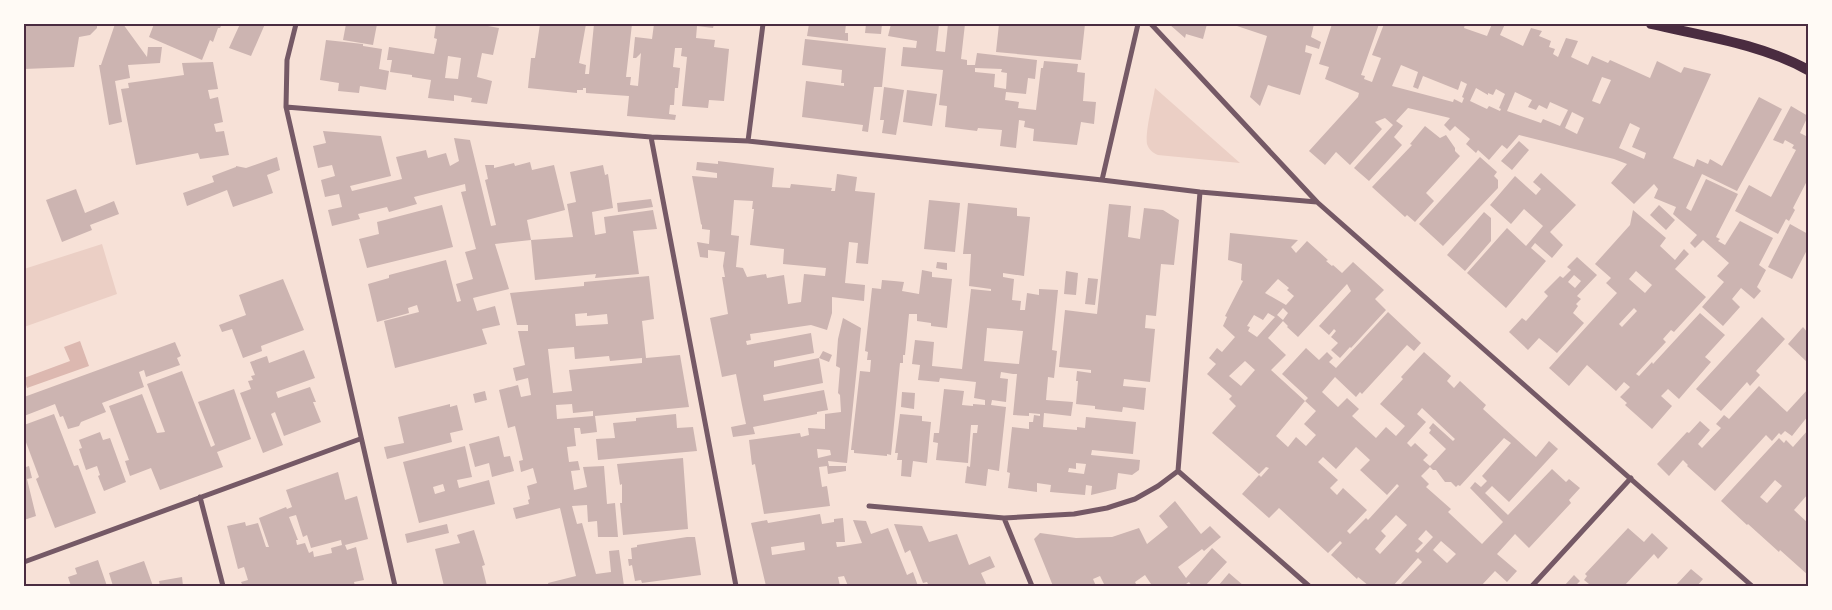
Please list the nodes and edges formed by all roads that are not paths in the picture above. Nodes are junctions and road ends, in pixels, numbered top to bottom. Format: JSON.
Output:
{"nodes":[{"id":1,"x":296,"y":24,"type":"edge"},
{"id":2,"x":763,"y":24,"type":"edge"},
{"id":3,"x":1138,"y":24,"type":"edge"},
{"id":4,"x":1151,"y":24,"type":"edge"},
{"id":5,"x":1651,"y":24,"type":"edge"},
{"id":6,"x":1808,"y":70,"type":"edge"},
{"id":7,"x":286,"y":107,"type":"junction"},
{"id":8,"x":651,"y":137,"type":"junction"},
{"id":9,"x":748,"y":141,"type":"junction"},
{"id":10,"x":1102,"y":180,"type":"junction"},
{"id":11,"x":1200,"y":192,"type":"junction"},
{"id":12,"x":1317,"y":202,"type":"junction"},
{"id":13,"x":360,"y":438,"type":"junction"},
{"id":14,"x":1178,"y":471,"type":"junction"},
{"id":15,"x":1631,"y":478,"type":"junction"},
{"id":16,"x":200,"y":497,"type":"junction"},
{"id":17,"x":869,"y":506,"type":"dead end"},
{"id":18,"x":1004,"y":518,"type":"junction"},
{"id":19,"x":24,"y":562,"type":"edge"},
{"id":20,"x":222,"y":586,"type":"edge"},
{"id":21,"x":395,"y":586,"type":"edge"},
{"id":22,"x":736,"y":586,"type":"edge"},
{"id":23,"x":1032,"y":586,"type":"edge"},
{"id":24,"x":1309,"y":586,"type":"edge"},
{"id":25,"x":1532,"y":586,"type":"edge"},
{"id":26,"x":1752,"y":586,"type":"edge"}],
"edges":[{"from":1,"to":7,"type":"street"},
{"from":2,"to":9,"type":"street"},
{"from":3,"to":10,"type":"street"},
{"from":4,"to":12,"type":"street"},
{"from":5,"to":6,"type":"main road"},
{"from":7,"to":8,"type":"street"},
{"from":7,"to":13,"type":"street"},
{"from":8,"to":9,"type":"street"},
{"from":8,"to":22,"type":"street"},
{"from":9,"to":10,"type":"street"},
{"from":10,"to":11,"type":"street"},
{"from":11,"to":12,"type":"street"},
{"from":11,"to":14,"type":"street"},
{"from":12,"to":15,"type":"street"},
{"from":13,"to":16,"type":"street"},
{"from":13,"to":21,"type":"street"},
{"from":14,"to":18,"type":"street"},
{"from":14,"to":24,"type":"street"},
{"from":15,"to":25,"type":"street"},
{"from":15,"to":26,"type":"street"},
{"from":16,"to":19,"type":"street"},
{"from":16,"to":20,"type":"street"},
{"from":17,"to":18,"type":"street"},
{"from":18,"to":23,"type":"street"}]}
